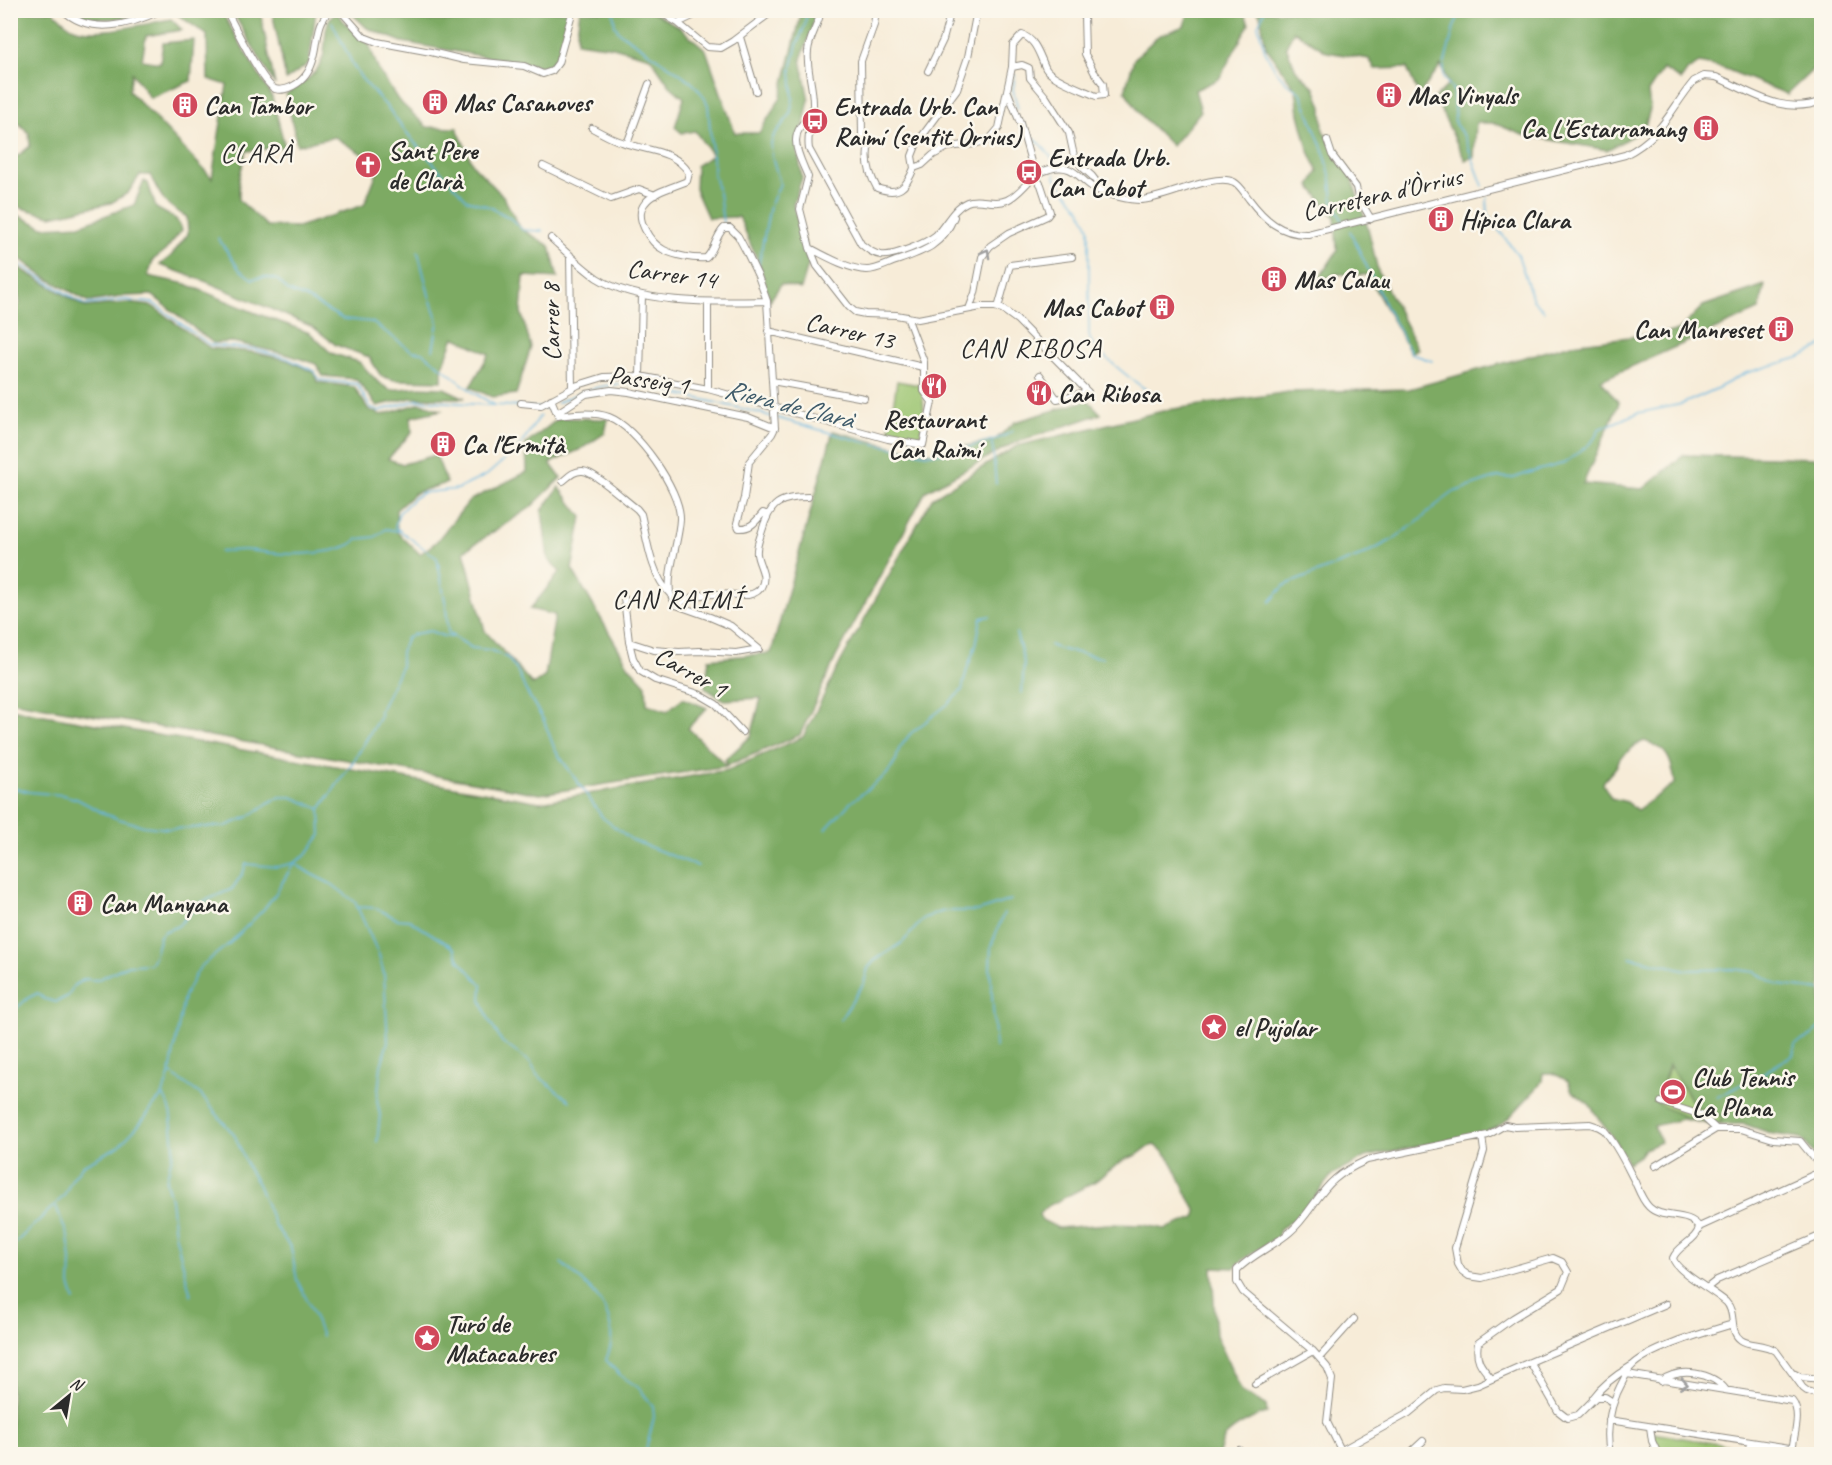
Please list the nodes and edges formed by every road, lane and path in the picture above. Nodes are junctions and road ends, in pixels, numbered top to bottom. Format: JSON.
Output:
{"nodes":[{"id":1,"x":63,"y":10,"type":"edge"},
{"id":2,"x":161,"y":10,"type":"edge"},
{"id":3,"x":226,"y":10,"type":"edge"},
{"id":4,"x":331,"y":10,"type":"edge"},
{"id":5,"x":340,"y":10,"type":"edge"},
{"id":6,"x":573,"y":10,"type":"edge"},
{"id":7,"x":657,"y":10,"type":"edge"},
{"id":8,"x":705,"y":10,"type":"edge"},
{"id":9,"x":774,"y":10,"type":"edge"},
{"id":10,"x":821,"y":10,"type":"edge"},
{"id":11,"x":876,"y":10,"type":"edge"},
{"id":12,"x":951,"y":10,"type":"edge"},
{"id":13,"x":977,"y":10,"type":"edge"},
{"id":14,"x":1082,"y":12,"type":"edge"},
{"id":15,"x":678,"y":23,"type":"junction"},
{"id":16,"x":740,"y":37,"type":"junction"},
{"id":17,"x":1012,"y":67,"type":"junction"},
{"id":18,"x":928,"y":71,"type":"dead end"},
{"id":19,"x":649,"y":84,"type":"dead end"},
{"id":20,"x":756,"y":91,"type":"dead end"},
{"id":21,"x":1007,"y":92,"type":"junction"},
{"id":22,"x":1821,"y":101,"type":"edge"},
{"id":23,"x":813,"y":113,"type":"junction"},
{"id":24,"x":592,"y":128,"type":"dead end"},
{"id":25,"x":1327,"y":140,"type":"dead end"},
{"id":26,"x":627,"y":144,"type":"junction"},
{"id":27,"x":543,"y":166,"type":"dead end"},
{"id":28,"x":915,"y":168,"type":"junction"},
{"id":29,"x":1035,"y":176,"type":"junction"},
{"id":30,"x":1104,"y":192,"type":"junction"},
{"id":31,"x":655,"y":195,"type":"junction"},
{"id":32,"x":956,"y":211,"type":"junction"},
{"id":33,"x":1371,"y":219,"type":"junction"},
{"id":34,"x":551,"y":238,"type":"dead end"},
{"id":35,"x":810,"y":248,"type":"junction"},
{"id":36,"x":570,"y":255,"type":"junction"},
{"id":37,"x":1072,"y":257,"type":"dead end"},
{"id":38,"x":642,"y":295,"type":"junction"},
{"id":39,"x":708,"y":302,"type":"junction"},
{"id":40,"x":767,"y":302,"type":"junction"},
{"id":41,"x":998,"y":308,"type":"junction"},
{"id":42,"x":969,"y":309,"type":"junction"},
{"id":43,"x":907,"y":317,"type":"junction"},
{"id":44,"x":768,"y":331,"type":"junction"},
{"id":45,"x":923,"y":367,"type":"junction"},
{"id":46,"x":1040,"y":375,"type":"dead end"},
{"id":47,"x":640,"y":376,"type":"junction"},
{"id":48,"x":772,"y":381,"type":"junction"},
{"id":49,"x":572,"y":388,"type":"junction"},
{"id":50,"x":708,"y":389,"type":"junction"},
{"id":51,"x":864,"y":398,"type":"dead end"},
{"id":52,"x":551,"y":399,"type":"junction"},
{"id":53,"x":521,"y":403,"type":"dead end"},
{"id":54,"x":774,"y":406,"type":"junction"},
{"id":55,"x":557,"y":413,"type":"junction"},
{"id":56,"x":775,"y":428,"type":"junction"},
{"id":57,"x":562,"y":481,"type":"dead end"},
{"id":58,"x":808,"y":497,"type":"dead end"},
{"id":59,"x":768,"y":515,"type":"junction"},
{"id":60,"x":670,"y":594,"type":"junction"},
{"id":61,"x":624,"y":598,"type":"dead end"},
{"id":62,"x":676,"y":605,"type":"junction"},
{"id":63,"x":629,"y":642,"type":"junction"},
{"id":64,"x":742,"y":732,"type":"dead end"},
{"id":65,"x":1661,"y":1102,"type":"dead end"},
{"id":66,"x":1716,"y":1129,"type":"junction"},
{"id":67,"x":1482,"y":1136,"type":"junction"},
{"id":68,"x":1655,"y":1166,"type":"dead end"},
{"id":69,"x":1821,"y":1169,"type":"edge"},
{"id":70,"x":1699,"y":1227,"type":"junction"},
{"id":71,"x":1821,"y":1235,"type":"edge"},
{"id":72,"x":1708,"y":1287,"type":"junction"},
{"id":73,"x":1666,"y":1304,"type":"dead end"},
{"id":74,"x":1354,"y":1319,"type":"dead end"},
{"id":75,"x":1733,"y":1324,"type":"junction"},
{"id":76,"x":1313,"y":1351,"type":"junction"},
{"id":77,"x":1320,"y":1357,"type":"junction"},
{"id":78,"x":1530,"y":1362,"type":"junction"},
{"id":79,"x":1631,"y":1366,"type":"junction"},
{"id":80,"x":1792,"y":1372,"type":"junction"},
{"id":81,"x":1627,"y":1374,"type":"junction"},
{"id":82,"x":1821,"y":1374,"type":"edge"},
{"id":83,"x":1491,"y":1378,"type":"junction"},
{"id":84,"x":1814,"y":1378,"type":"junction"},
{"id":85,"x":1821,"y":1379,"type":"edge"},
{"id":86,"x":1661,"y":1381,"type":"junction"},
{"id":87,"x":1255,"y":1384,"type":"dead end"},
{"id":88,"x":1803,"y":1388,"type":"junction"},
{"id":89,"x":1726,"y":1391,"type":"junction"},
{"id":90,"x":1821,"y":1395,"type":"edge"},
{"id":91,"x":1590,"y":1402,"type":"junction"},
{"id":92,"x":1613,"y":1402,"type":"junction"},
{"id":93,"x":1609,"y":1420,"type":"junction"},
{"id":94,"x":1650,"y":1426,"type":"junction"},
{"id":95,"x":1423,"y":1440,"type":"dead end"},
{"id":96,"x":1751,"y":1442,"type":"junction"},
{"id":97,"x":1792,"y":1451,"type":"edge"},
{"id":98,"x":1342,"y":1452,"type":"edge"},
{"id":99,"x":1821,"y":1453,"type":"edge"},
{"id":100,"x":1409,"y":1455,"type":"edge"},
{"id":101,"x":1610,"y":1455,"type":"edge"},
{"id":102,"x":1658,"y":1455,"type":"edge"},
{"id":103,"x":1747,"y":1455,"type":"edge"}],
"edges":[{"from":1,"to":2,"type":"street"},
{"from":3,"to":4,"type":"street"},
{"from":5,"to":6,"type":"street"},
{"from":7,"to":15,"type":"street"},
{"from":8,"to":15,"type":"street"},
{"from":9,"to":16,"type":"street"},
{"from":10,"to":23,"type":"street","name":"Carretera d'Òrrius"},
{"from":11,"to":28,"type":"street"},
{"from":12,"to":18,"type":"street"},
{"from":13,"to":28,"type":"street"},
{"from":14,"to":17,"type":"street"},
{"from":15,"to":16,"type":"street"},
{"from":16,"to":20,"type":"street"},
{"from":17,"to":21,"type":"street"},
{"from":17,"to":30,"type":"street"},
{"from":19,"to":26,"type":"street"},
{"from":21,"to":28,"type":"street"},
{"from":21,"to":29,"type":"street"},
{"from":22,"to":33,"type":"street","name":"Carretera d'Òrrius"},
{"from":23,"to":32,"type":"street","name":"Carretera d'Òrrius"},
{"from":23,"to":35,"type":"street"},
{"from":24,"to":26,"type":"street"},
{"from":25,"to":33,"type":"street"},
{"from":26,"to":31,"type":"street"},
{"from":27,"to":31,"type":"street"},
{"from":29,"to":30,"type":"street","name":"Carretera d'Òrrius"},
{"from":29,"to":32,"type":"street","name":"Carretera d'Òrrius"},
{"from":42,"to":29,"type":"street","one_way":true},
{"from":30,"to":33,"type":"street","name":"Carretera d'Òrrius"},
{"from":31,"to":40,"type":"street"},
{"from":32,"to":35,"type":"street"},
{"from":34,"to":36,"type":"street","name":"Carrer 14"},
{"from":35,"to":43,"type":"street"},
{"from":36,"to":38,"type":"street","name":"Carrer 14"},
{"from":36,"to":49,"type":"street","name":"Carrer 8"},
{"from":37,"to":41,"type":"street"},
{"from":38,"to":39,"type":"street","name":"Carrer 14"},
{"from":38,"to":47,"type":"street"},
{"from":39,"to":40,"type":"street","name":"Carrer 14"},
{"from":39,"to":50,"type":"street"},
{"from":40,"to":44,"type":"street"},
{"from":41,"to":42,"type":"street"},
{"from":41,"to":46,"type":"street"},
{"from":42,"to":43,"type":"street"},
{"from":43,"to":45,"type":"street"},
{"from":44,"to":45,"type":"street","name":"Carrer 13"},
{"from":44,"to":48,"type":"street"},
{"from":45,"to":54,"type":"street"},
{"from":47,"to":49,"type":"street"},
{"from":47,"to":50,"type":"street"},
{"from":48,"to":51,"type":"street"},
{"from":48,"to":54,"type":"street"},
{"from":49,"to":52,"type":"street"},
{"from":50,"to":54,"type":"street"},
{"from":52,"to":53,"type":"street"},
{"from":52,"to":55,"type":"street"},
{"from":54,"to":56,"type":"street"},
{"from":55,"to":56,"type":"street","name":"Passeig 1"},
{"from":55,"to":60,"type":"street"},
{"from":56,"to":59,"type":"street"},
{"from":57,"to":60,"type":"street"},
{"from":58,"to":59,"type":"street"},
{"from":59,"to":62,"type":"street"},
{"from":60,"to":62,"type":"street"},
{"from":61,"to":63,"type":"street","name":"Carrer 1"},
{"from":62,"to":63,"type":"street","name":"Carrer 1"},
{"from":63,"to":64,"type":"street","name":"Carrer 1"},
{"from":65,"to":66,"type":"street"},
{"from":66,"to":68,"type":"street"},
{"from":66,"to":69,"type":"street"},
{"from":67,"to":70,"type":"street"},
{"from":67,"to":76,"type":"street"},
{"from":67,"to":83,"type":"street"},
{"from":69,"to":70,"type":"street"},
{"from":70,"to":72,"type":"street"},
{"from":71,"to":72,"type":"street"},
{"from":72,"to":75,"type":"street"},
{"from":73,"to":78,"type":"street"},
{"from":74,"to":77,"type":"street"},
{"from":75,"to":79,"type":"street"},
{"from":75,"to":80,"type":"street"},
{"from":76,"to":77,"type":"street"},
{"from":76,"to":87,"type":"street"},
{"from":77,"to":98,"type":"street"},
{"from":78,"to":83,"type":"street"},
{"from":78,"to":91,"type":"street"},
{"from":79,"to":81,"type":"street"},
{"from":79,"to":91,"type":"street"},
{"from":80,"to":84,"type":"street"},
{"from":80,"to":88,"type":"street"},
{"from":81,"to":86,"type":"street"},
{"from":81,"to":92,"type":"street"},
{"from":82,"to":84,"type":"street"},
{"from":83,"to":98,"type":"street"},
{"from":84,"to":85,"type":"street"},
{"from":84,"to":88,"type":"street"},
{"from":86,"to":89,"type":"street","one_way":true},
{"from":86,"to":89,"type":"street"},
{"from":88,"to":90,"type":"street"},
{"from":89,"to":97,"type":"street"},
{"from":91,"to":92,"type":"street"},
{"from":92,"to":93,"type":"street"},
{"from":93,"to":94,"type":"street"},
{"from":93,"to":101,"type":"street"},
{"from":94,"to":96,"type":"street"},
{"from":94,"to":102,"type":"street"},
{"from":95,"to":100,"type":"street"},
{"from":96,"to":97,"type":"street"},
{"from":96,"to":103,"type":"street"},
{"from":97,"to":99,"type":"street"}]}
